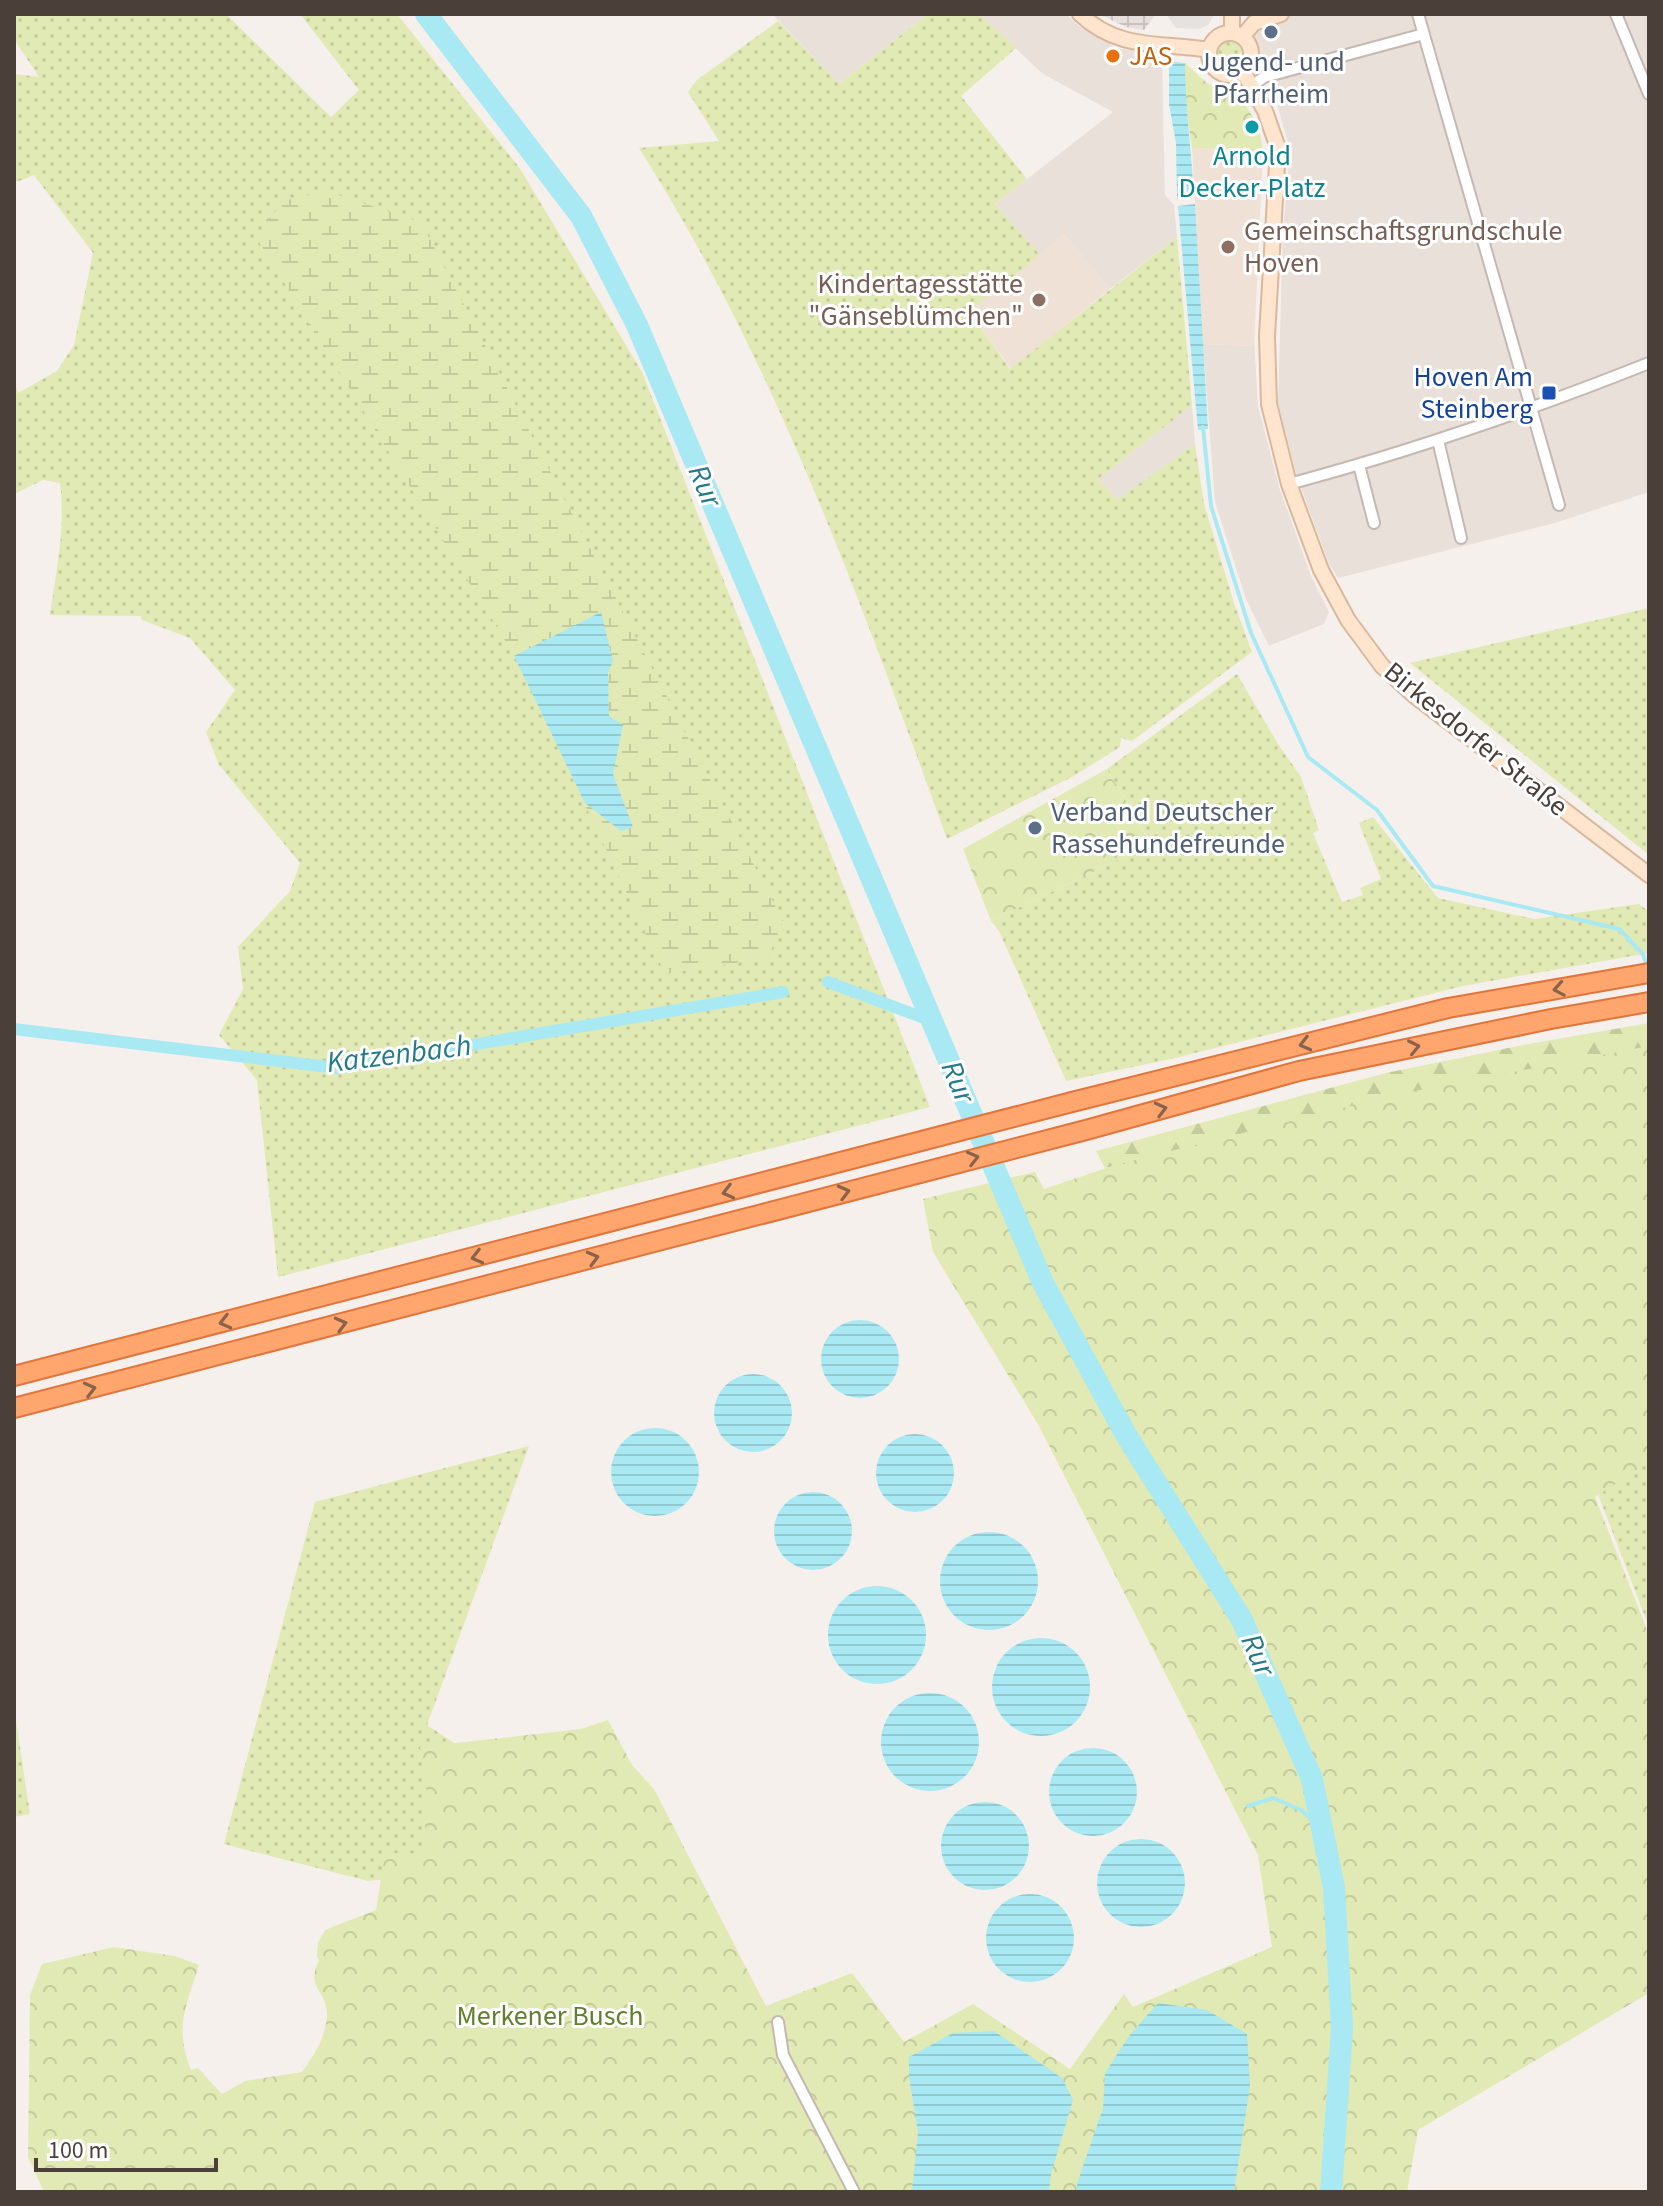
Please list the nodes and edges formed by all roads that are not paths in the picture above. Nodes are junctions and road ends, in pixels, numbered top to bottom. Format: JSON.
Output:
{"nodes":[{"id":1,"x":1080,"y":14,"type":"edge"},
{"id":2,"x":1232,"y":14,"type":"edge"},
{"id":3,"x":1281,"y":14,"type":"edge"},
{"id":4,"x":1418,"y":14,"type":"edge"},
{"id":5,"x":1616,"y":14,"type":"edge"},
{"id":6,"x":1424,"y":34,"type":"junction"},
{"id":7,"x":1237,"y":35,"type":"junction"},
{"id":8,"x":1209,"y":50,"type":"junction"},
{"id":9,"x":1243,"y":71,"type":"junction"},
{"id":10,"x":1252,"y":86,"type":"junction"},
{"id":11,"x":1649,"y":94,"type":"edge"},
{"id":12,"x":1649,"y":363,"type":"edge"},
{"id":13,"x":1532,"y":409,"type":"junction"},
{"id":14,"x":1438,"y":440,"type":"junction"},
{"id":15,"x":1359,"y":465,"type":"junction"},
{"id":16,"x":1289,"y":484,"type":"junction"},
{"id":17,"x":1559,"y":505,"type":"dead end"},
{"id":18,"x":1374,"y":523,"type":"dead end"},
{"id":19,"x":1461,"y":538,"type":"dead end"},
{"id":20,"x":1649,"y":875,"type":"edge"},
{"id":21,"x":1642,"y":974,"type":"edge"},
{"id":22,"x":1647,"y":1002,"type":"edge"},
{"id":23,"x":14,"y":1376,"type":"edge"},
{"id":24,"x":14,"y":1408,"type":"edge"},
{"id":25,"x":778,"y":2022,"type":"dead end"},
{"id":26,"x":854,"y":2192,"type":"edge"}],
"edges":[{"from":1,"to":8,"type":"main road"},
{"from":2,"to":7,"type":"main road"},
{"from":3,"to":7,"type":"main road"},
{"from":4,"to":6,"type":"street"},
{"from":5,"to":11,"type":"street"},
{"from":6,"to":10,"type":"street"},
{"from":6,"to":13,"type":"street"},
{"from":7,"to":8,"type":"main road"},
{"from":7,"to":9,"type":"main road"},
{"from":8,"to":9,"type":"main road"},
{"from":9,"to":10,"type":"main road","name":"Birkesdorfer Straße"},
{"from":10,"to":16,"type":"main road","name":"Birkesdorfer Straße"},
{"from":12,"to":13,"type":"street"},
{"from":13,"to":14,"type":"street"},
{"from":13,"to":17,"type":"street"},
{"from":14,"to":15,"type":"street"},
{"from":14,"to":19,"type":"street"},
{"from":15,"to":16,"type":"street"},
{"from":15,"to":18,"type":"street"},
{"from":16,"to":20,"type":"main road","name":"Birkesdorfer Straße"},
{"from":21,"to":23,"type":"highway","one_way":true},
{"from":24,"to":22,"type":"highway","one_way":true},
{"from":25,"to":26,"type":"street"}]}
